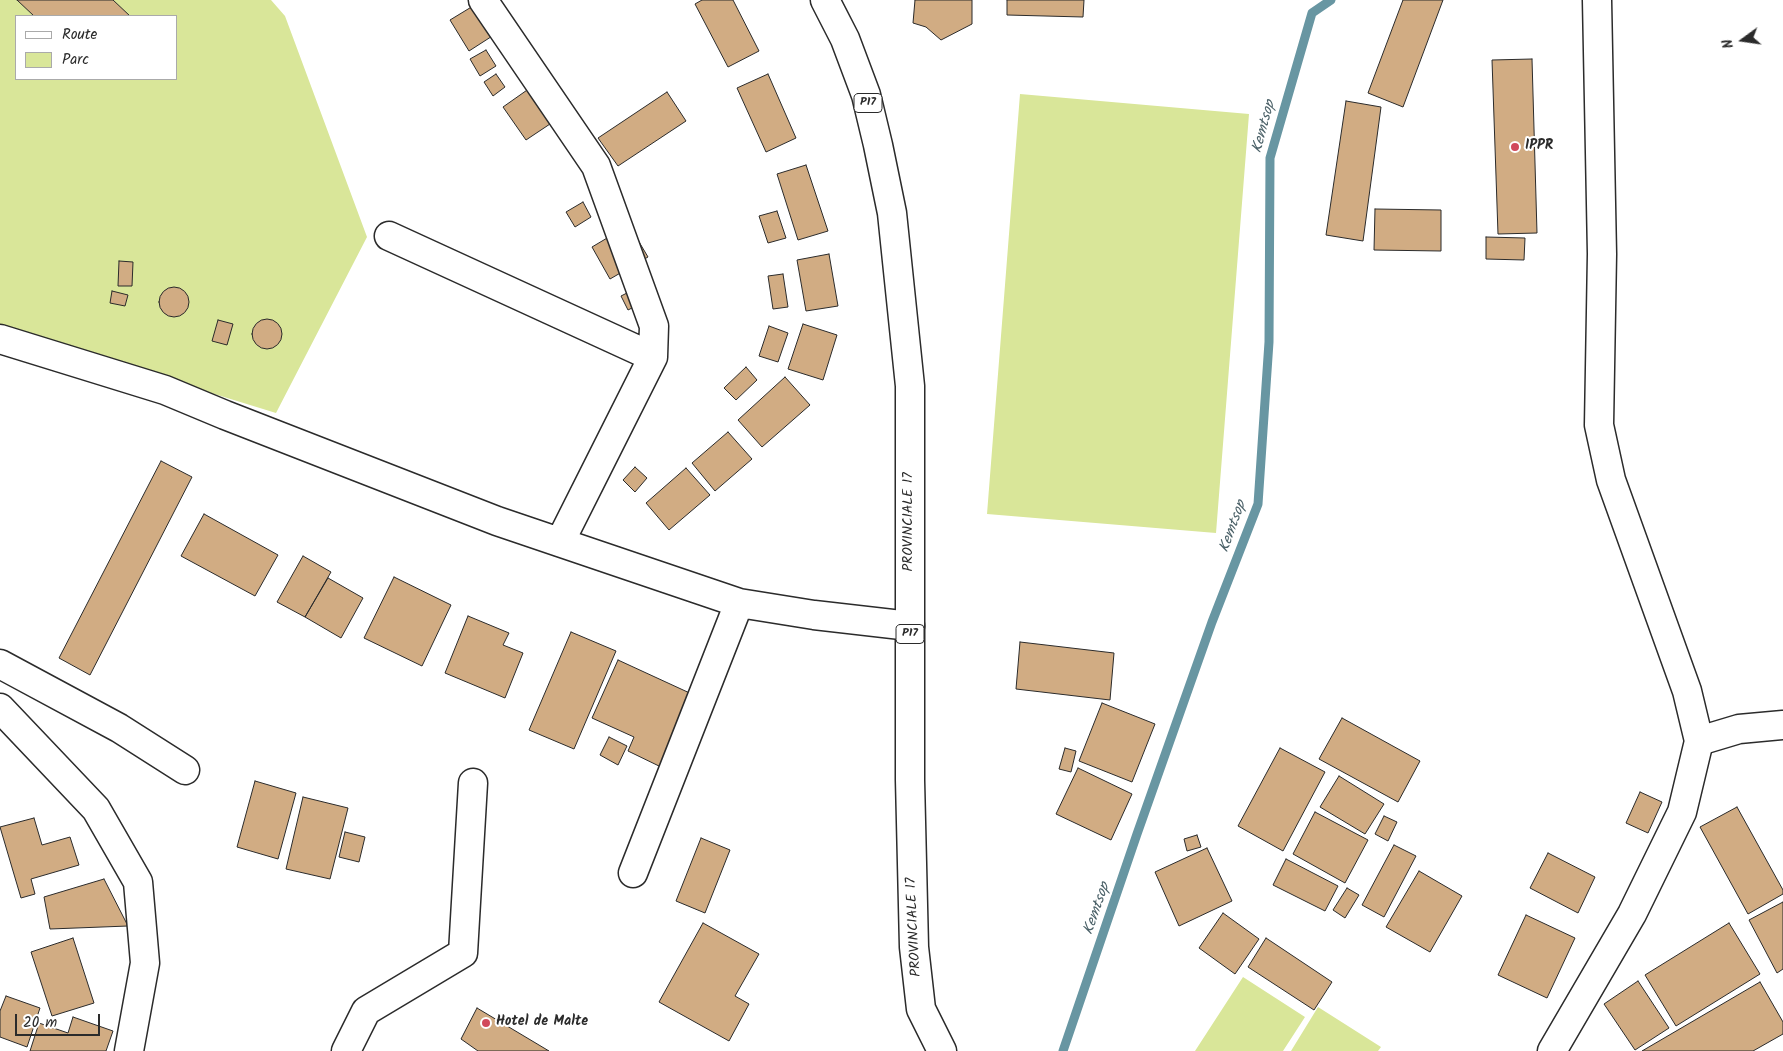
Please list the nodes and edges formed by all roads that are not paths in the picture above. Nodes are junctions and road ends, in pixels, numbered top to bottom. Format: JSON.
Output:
{"nodes":[{"id":1,"x":483,"y":0,"type":"edge"},
{"id":2,"x":825,"y":0,"type":"edge"},
{"id":3,"x":1597,"y":0,"type":"edge"},
{"id":4,"x":389,"y":236,"type":"dead end"},
{"id":5,"x":0,"y":339,"type":"edge"},
{"id":6,"x":653,"y":357,"type":"junction"},
{"id":7,"x":560,"y":542,"type":"junction"},
{"id":8,"x":739,"y":602,"type":"junction"},
{"id":9,"x":910,"y":626,"type":"junction"},
{"id":10,"x":0,"y":664,"type":"edge"},
{"id":11,"x":0,"y":708,"type":"edge"},
{"id":12,"x":1783,"y":725,"type":"edge"},
{"id":13,"x":1699,"y":740,"type":"junction"},
{"id":14,"x":185,"y":770,"type":"dead end"},
{"id":15,"x":473,"y":783,"type":"dead end"},
{"id":16,"x":633,"y":873,"type":"dead end"},
{"id":17,"x":129,"y":1051,"type":"edge"},
{"id":18,"x":346,"y":1051,"type":"edge"},
{"id":19,"x":942,"y":1051,"type":"edge"},
{"id":20,"x":1552,"y":1051,"type":"edge"}],
"edges":[{"from":1,"to":6,"type":"street"},
{"from":2,"to":9,"type":"street","name":"PROVINCIALE 17","number":"P17"},
{"from":3,"to":13,"type":"street"},
{"from":4,"to":6,"type":"street"},
{"from":5,"to":7,"type":"street"},
{"from":6,"to":7,"type":"street"},
{"from":7,"to":8,"type":"street"},
{"from":8,"to":9,"type":"street"},
{"from":8,"to":16,"type":"street"},
{"from":9,"to":19,"type":"street","name":"PROVINCIALE 17","number":"P17"},
{"from":10,"to":14,"type":"street"},
{"from":11,"to":17,"type":"street"},
{"from":12,"to":13,"type":"street"},
{"from":13,"to":20,"type":"street"},
{"from":15,"to":18,"type":"street"}]}
